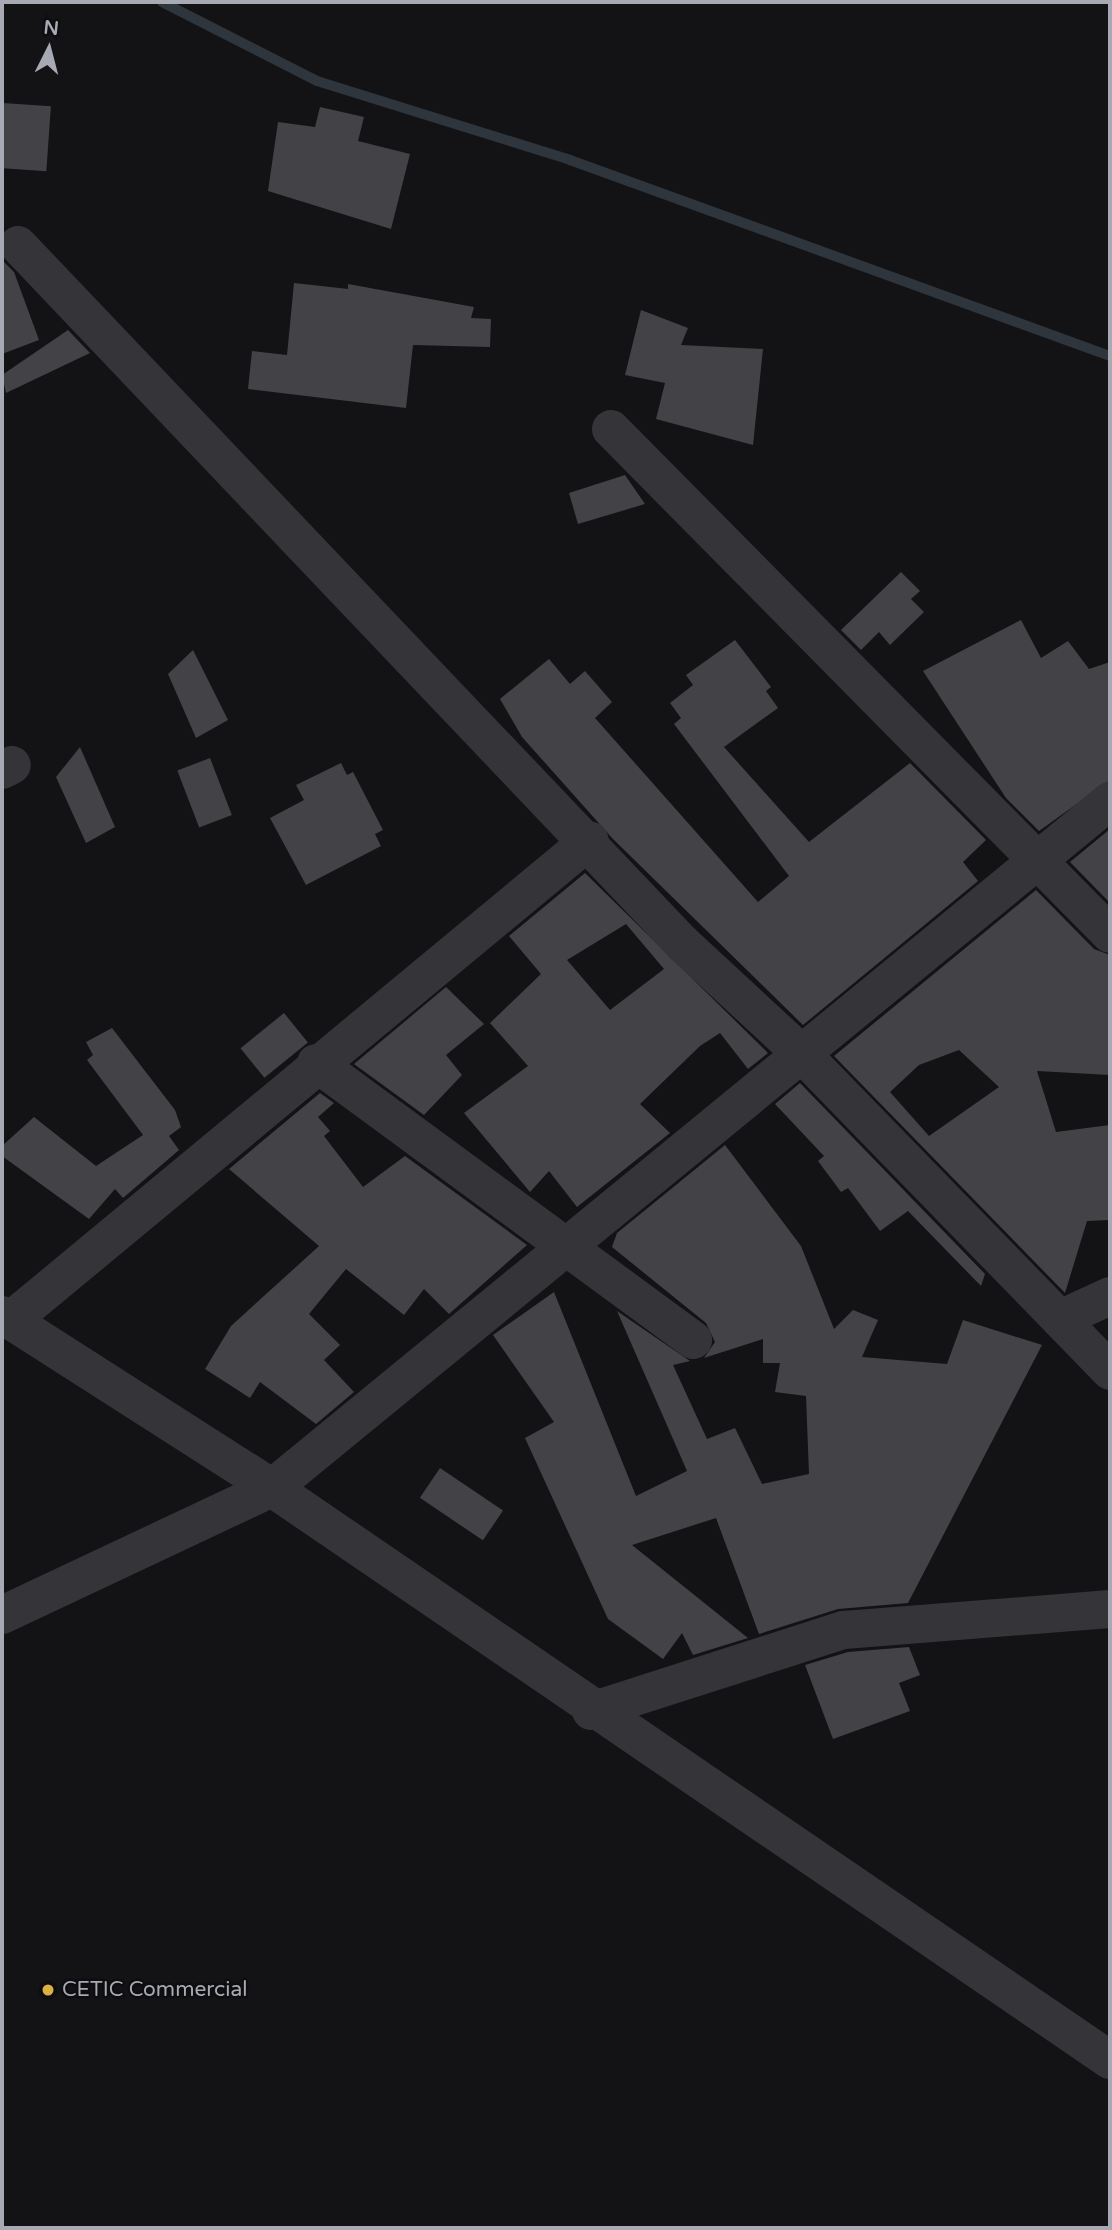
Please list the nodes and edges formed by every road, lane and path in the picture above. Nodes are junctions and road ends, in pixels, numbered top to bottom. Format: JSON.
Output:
{"nodes":[{"id":1,"x":18,"y":245,"type":"dead end"},
{"id":2,"x":611,"y":429,"type":"dead end"},
{"id":3,"x":1110,"y":802,"type":"edge"},
{"id":4,"x":590,"y":840,"type":"junction"},
{"id":5,"x":1039,"y":860,"type":"junction"},
{"id":6,"x":1110,"y":934,"type":"edge"},
{"id":7,"x":804,"y":1056,"type":"junction"},
{"id":8,"x":316,"y":1063,"type":"junction"},
{"id":9,"x":567,"y":1247,"type":"junction"},
{"id":10,"x":1110,"y":1296,"type":"edge"},
{"id":11,"x":6,"y":1318,"type":"edge"},
{"id":12,"x":1060,"y":1319,"type":"junction"},
{"id":13,"x":693,"y":1340,"type":"dead end"},
{"id":14,"x":1110,"y":1371,"type":"edge"},
{"id":15,"x":272,"y":1488,"type":"junction"},
{"id":16,"x":1110,"y":1609,"type":"edge"},
{"id":17,"x":2,"y":1615,"type":"edge"},
{"id":18,"x":592,"y":1711,"type":"junction"},
{"id":19,"x":1110,"y":2060,"type":"edge"}],
"edges":[{"from":1,"to":4,"type":"street"},
{"from":2,"to":5,"type":"street"},
{"from":3,"to":5,"type":"street"},
{"from":4,"to":7,"type":"street"},
{"from":4,"to":8,"type":"street"},
{"from":5,"to":6,"type":"street"},
{"from":5,"to":7,"type":"street"},
{"from":7,"to":9,"type":"street"},
{"from":7,"to":12,"type":"street"},
{"from":8,"to":9,"type":"street"},
{"from":8,"to":11,"type":"street"},
{"from":9,"to":13,"type":"street"},
{"from":9,"to":15,"type":"street"},
{"from":10,"to":12,"type":"street"},
{"from":11,"to":15,"type":"street"},
{"from":12,"to":14,"type":"street"},
{"from":15,"to":17,"type":"street"},
{"from":15,"to":18,"type":"street"},
{"from":16,"to":18,"type":"street"},
{"from":18,"to":19,"type":"street"}]}
